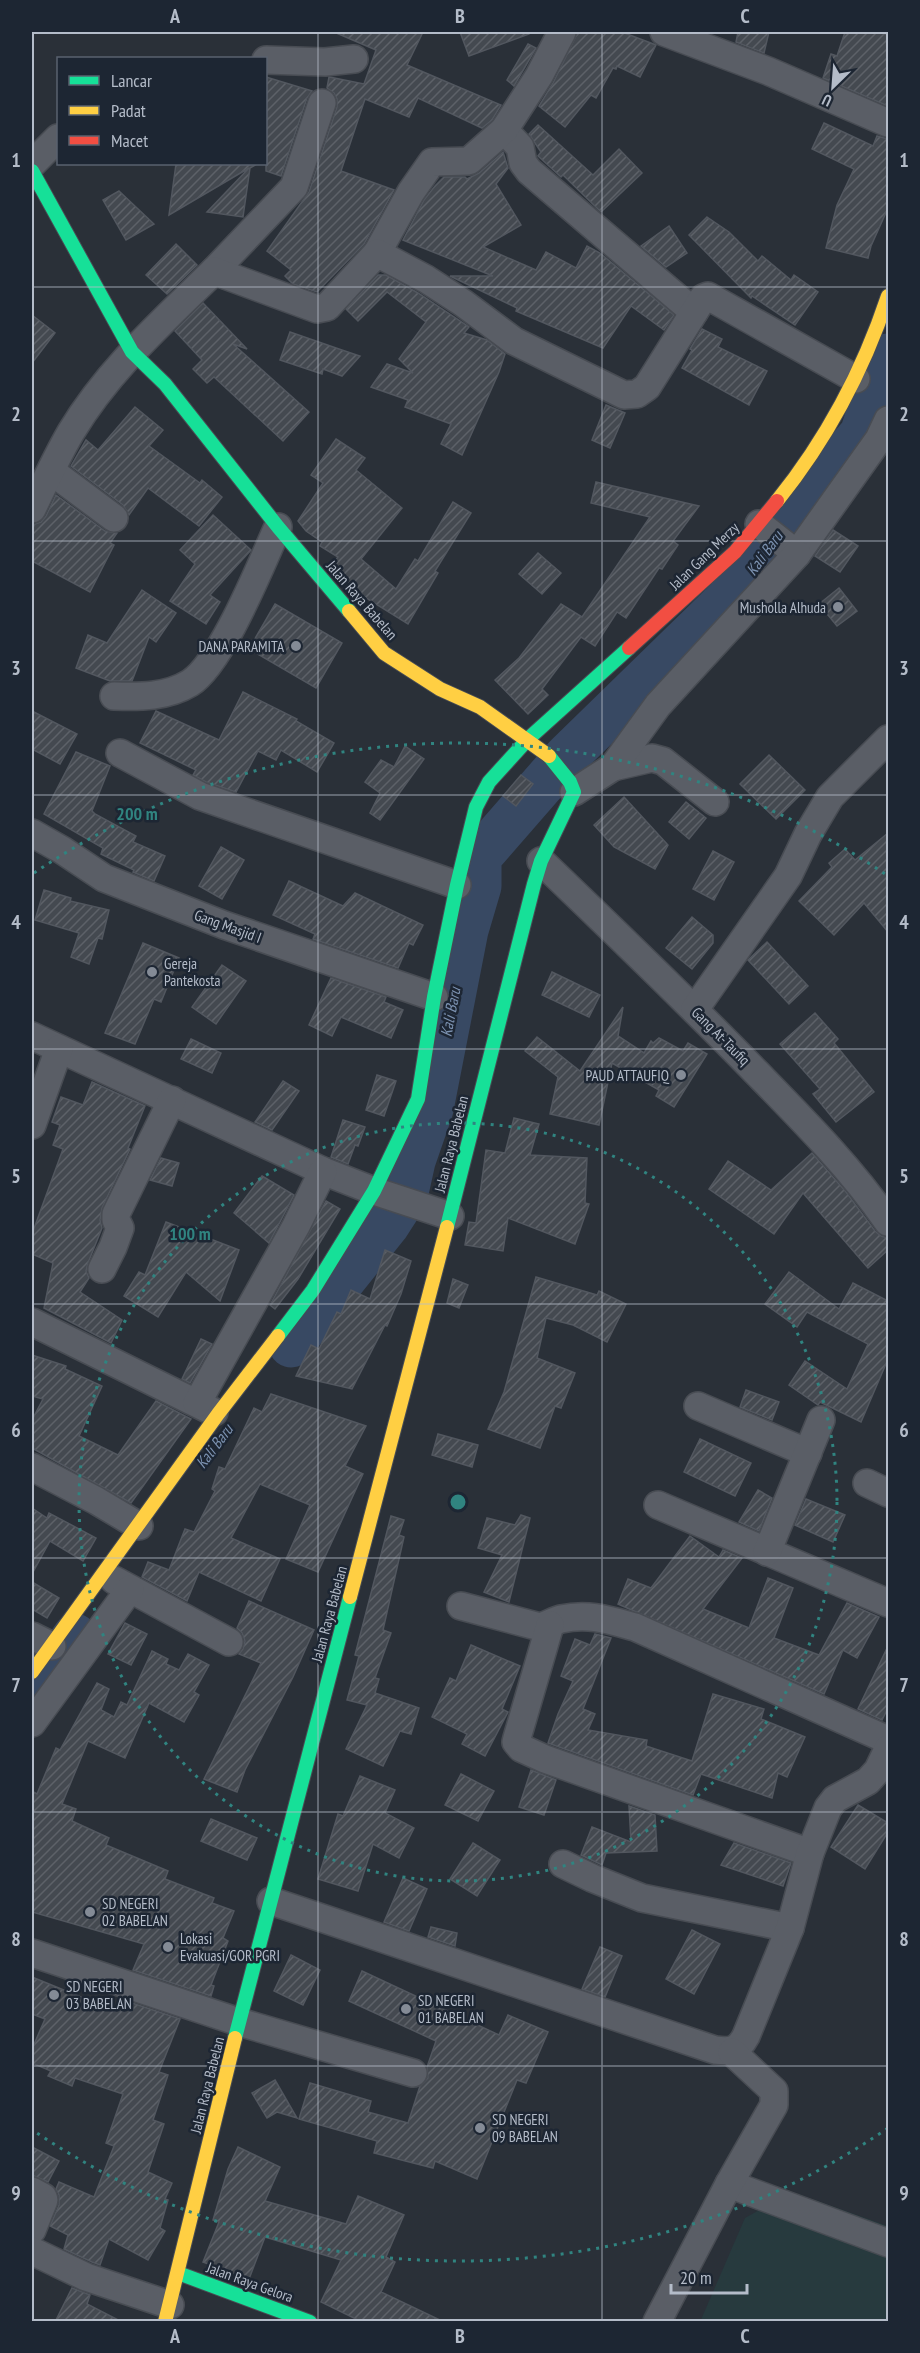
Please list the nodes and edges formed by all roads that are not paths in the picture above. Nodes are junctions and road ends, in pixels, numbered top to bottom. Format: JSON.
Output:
{"nodes":[{"id":1,"x":562,"y":32,"type":"edge"},
{"id":2,"x":664,"y":32,"type":"edge"},
{"id":3,"x":354,"y":58,"type":"dead end"},
{"id":4,"x":267,"y":60,"type":"edge"},
{"id":5,"x":322,"y":103,"type":"dead end"},
{"id":6,"x":888,"y":123,"type":"edge"},
{"id":7,"x":504,"y":130,"type":"junction"},
{"id":8,"x":57,"y":139,"type":"edge"},
{"id":9,"x":32,"y":164,"type":"edge"},
{"id":10,"x":32,"y":171,"type":"edge"},
{"id":11,"x":377,"y":253,"type":"junction"},
{"id":12,"x":214,"y":271,"type":"junction"},
{"id":13,"x":888,"y":296,"type":"edge"},
{"id":14,"x":694,"y":312,"type":"junction"},
{"id":15,"x":132,"y":352,"type":"junction"},
{"id":16,"x":856,"y":379,"type":"junction"},
{"id":17,"x":888,"y":420,"type":"edge"},
{"id":18,"x":51,"y":471,"type":"junction"},
{"id":19,"x":32,"y":509,"type":"edge"},
{"id":20,"x":114,"y":518,"type":"dead end"},
{"id":21,"x":278,"y":528,"type":"junction"},
{"id":22,"x":777,"y":538,"type":"junction"},
{"id":23,"x":114,"y":696,"type":"dead end"},
{"id":24,"x":528,"y":739,"type":"junction"},
{"id":25,"x":888,"y":740,"type":"edge"},
{"id":26,"x":120,"y":753,"type":"dead end"},
{"id":27,"x":613,"y":766,"type":"junction"},
{"id":28,"x":572,"y":787,"type":"junction"},
{"id":29,"x":715,"y":802,"type":"dead end"},
{"id":30,"x":32,"y":834,"type":"edge"},
{"id":31,"x":541,"y":861,"type":"junction"},
{"id":32,"x":457,"y":885,"type":"junction"},
{"id":33,"x":434,"y":997,"type":"junction"},
{"id":34,"x":695,"y":1009,"type":"junction"},
{"id":35,"x":32,"y":1036,"type":"edge"},
{"id":36,"x":59,"y":1049,"type":"junction"},
{"id":37,"x":172,"y":1100,"type":"junction"},
{"id":38,"x":32,"y":1125,"type":"edge"},
{"id":39,"x":323,"y":1171,"type":"junction"},
{"id":40,"x":395,"y":1198,"type":"junction"},
{"id":41,"x":450,"y":1216,"type":"junction"},
{"id":42,"x":888,"y":1222,"type":"edge"},
{"id":43,"x":102,"y":1269,"type":"dead end"},
{"id":44,"x":32,"y":1322,"type":"edge"},
{"id":45,"x":698,"y":1406,"type":"dead end"},
{"id":46,"x":207,"y":1409,"type":"junction"},
{"id":47,"x":821,"y":1420,"type":"dead end"},
{"id":48,"x":808,"y":1453,"type":"junction"},
{"id":49,"x":32,"y":1467,"type":"edge"},
{"id":50,"x":658,"y":1505,"type":"dead end"},
{"id":51,"x":139,"y":1526,"type":"junction"},
{"id":52,"x":767,"y":1552,"type":"junction"},
{"id":53,"x":117,"y":1581,"type":"junction"},
{"id":54,"x":888,"y":1603,"type":"edge"},
{"id":55,"x":461,"y":1606,"type":"dead end"},
{"id":56,"x":550,"y":1625,"type":"junction"},
{"id":57,"x":42,"y":1641,"type":"edge"},
{"id":58,"x":229,"y":1642,"type":"dead end"},
{"id":59,"x":32,"y":1672,"type":"edge"},
{"id":60,"x":32,"y":1724,"type":"edge"},
{"id":61,"x":888,"y":1740,"type":"edge"},
{"id":62,"x":888,"y":1749,"type":"edge"},
{"id":63,"x":810,"y":1854,"type":"junction"},
{"id":64,"x":562,"y":1864,"type":"dead end"},
{"id":65,"x":271,"y":1901,"type":"junction"},
{"id":66,"x":790,"y":1928,"type":"junction"},
{"id":67,"x":32,"y":1953,"type":"edge"},
{"id":68,"x":239,"y":2022,"type":"junction"},
{"id":69,"x":732,"y":2052,"type":"junction"},
{"id":70,"x":413,"y":2073,"type":"dead end"},
{"id":71,"x":729,"y":2184,"type":"junction"},
{"id":72,"x":32,"y":2191,"type":"edge"},
{"id":73,"x":32,"y":2230,"type":"edge"},
{"id":74,"x":888,"y":2243,"type":"edge"},
{"id":75,"x":32,"y":2251,"type":"edge"},
{"id":76,"x":178,"y":2273,"type":"junction"},
{"id":77,"x":168,"y":2313,"type":"edge"},
{"id":78,"x":310,"y":2322,"type":"edge"},
{"id":79,"x":657,"y":2322,"type":"edge"}],
"edges":[{"from":1,"to":7,"type":"street"},
{"from":2,"to":6,"type":"street"},
{"from":3,"to":4,"type":"street"},
{"from":5,"to":12,"type":"street"},
{"from":7,"to":11,"type":"street"},
{"from":7,"to":14,"type":"street"},
{"from":8,"to":9,"type":"street"},
{"from":10,"to":15,"type":"main road","name":"Jalan Raya Babelan"},
{"from":11,"to":12,"type":"street"},
{"from":11,"to":14,"type":"street"},
{"from":12,"to":15,"type":"street"},
{"from":13,"to":16,"type":"main road","name":"Jalan Gang Merzy"},
{"from":14,"to":16,"type":"street"},
{"from":15,"to":18,"type":"street"},
{"from":15,"to":21,"type":"main road","name":"Jalan Raya Babelan"},
{"from":16,"to":22,"type":"main road","name":"Jalan Gang Merzy"},
{"from":17,"to":22,"type":"street"},
{"from":18,"to":19,"type":"street"},
{"from":18,"to":20,"type":"street"},
{"from":21,"to":23,"type":"street"},
{"from":21,"to":24,"type":"main road","name":"Jalan Raya Babelan"},
{"from":22,"to":24,"type":"main road","name":"Jalan Gang Merzy"},
{"from":22,"to":27,"type":"street"},
{"from":24,"to":28,"type":"main road","name":"Jalan Raya Babelan"},
{"from":24,"to":32,"type":"main road","name":"Jalan Gang Merzy"},
{"from":25,"to":34,"type":"street"},
{"from":26,"to":32,"type":"street"},
{"from":27,"to":28,"type":"street"},
{"from":27,"to":29,"type":"street"},
{"from":28,"to":31,"type":"main road","name":"Jalan Raya Babelan"},
{"from":30,"to":33,"type":"street","name":"Gang Masjid I"},
{"from":31,"to":34,"type":"street","name":"Gang At-Taufiq"},
{"from":31,"to":41,"type":"main road","name":"Jalan Raya Babelan"},
{"from":32,"to":33,"type":"main road","name":"Jalan Gang Merzy"},
{"from":33,"to":40,"type":"main road","name":"Jalan Gang Merzy"},
{"from":34,"to":42,"type":"street","name":"Gang At-Taufiq"},
{"from":35,"to":36,"type":"street"},
{"from":36,"to":37,"type":"street"},
{"from":36,"to":38,"type":"street"},
{"from":37,"to":39,"type":"street"},
{"from":37,"to":43,"type":"street"},
{"from":39,"to":40,"type":"street"},
{"from":39,"to":46,"type":"street"},
{"from":40,"to":41,"type":"street"},
{"from":40,"to":46,"type":"main road","name":"Jalan Gang Merzy"},
{"from":41,"to":65,"type":"main road","name":"Jalan Raya Babelan"},
{"from":44,"to":46,"type":"street"},
{"from":45,"to":48,"type":"street"},
{"from":46,"to":51,"type":"main road","name":"Jalan Gang Merzy"},
{"from":47,"to":48,"type":"street"},
{"from":48,"to":52,"type":"street"},
{"from":49,"to":51,"type":"street"},
{"from":50,"to":52,"type":"street"},
{"from":51,"to":53,"type":"main road","name":"Jalan Gang Merzy"},
{"from":52,"to":54,"type":"street"},
{"from":53,"to":57,"type":"main road","name":"Jalan Gang Merzy"},
{"from":53,"to":58,"type":"street"},
{"from":53,"to":60,"type":"street"},
{"from":55,"to":56,"type":"street"},
{"from":56,"to":61,"type":"street"},
{"from":56,"to":63,"type":"street"},
{"from":57,"to":59,"type":"main road","name":"Jalan Gang Merzy"},
{"from":62,"to":63,"type":"street"},
{"from":63,"to":66,"type":"street"},
{"from":64,"to":66,"type":"street"},
{"from":65,"to":68,"type":"main road","name":"Jalan Raya Babelan"},
{"from":65,"to":69,"type":"street"},
{"from":66,"to":69,"type":"street"},
{"from":67,"to":68,"type":"street"},
{"from":68,"to":70,"type":"street"},
{"from":68,"to":76,"type":"main road","name":"Jalan Raya Babelan"},
{"from":69,"to":71,"type":"street"},
{"from":71,"to":74,"type":"street"},
{"from":71,"to":79,"type":"street"},
{"from":72,"to":73,"type":"street"},
{"from":75,"to":77,"type":"street"},
{"from":76,"to":77,"type":"main road","name":"Jalan Raya Babelan"},
{"from":76,"to":78,"type":"main road","name":"Jalan Raya Gelora"}]}
